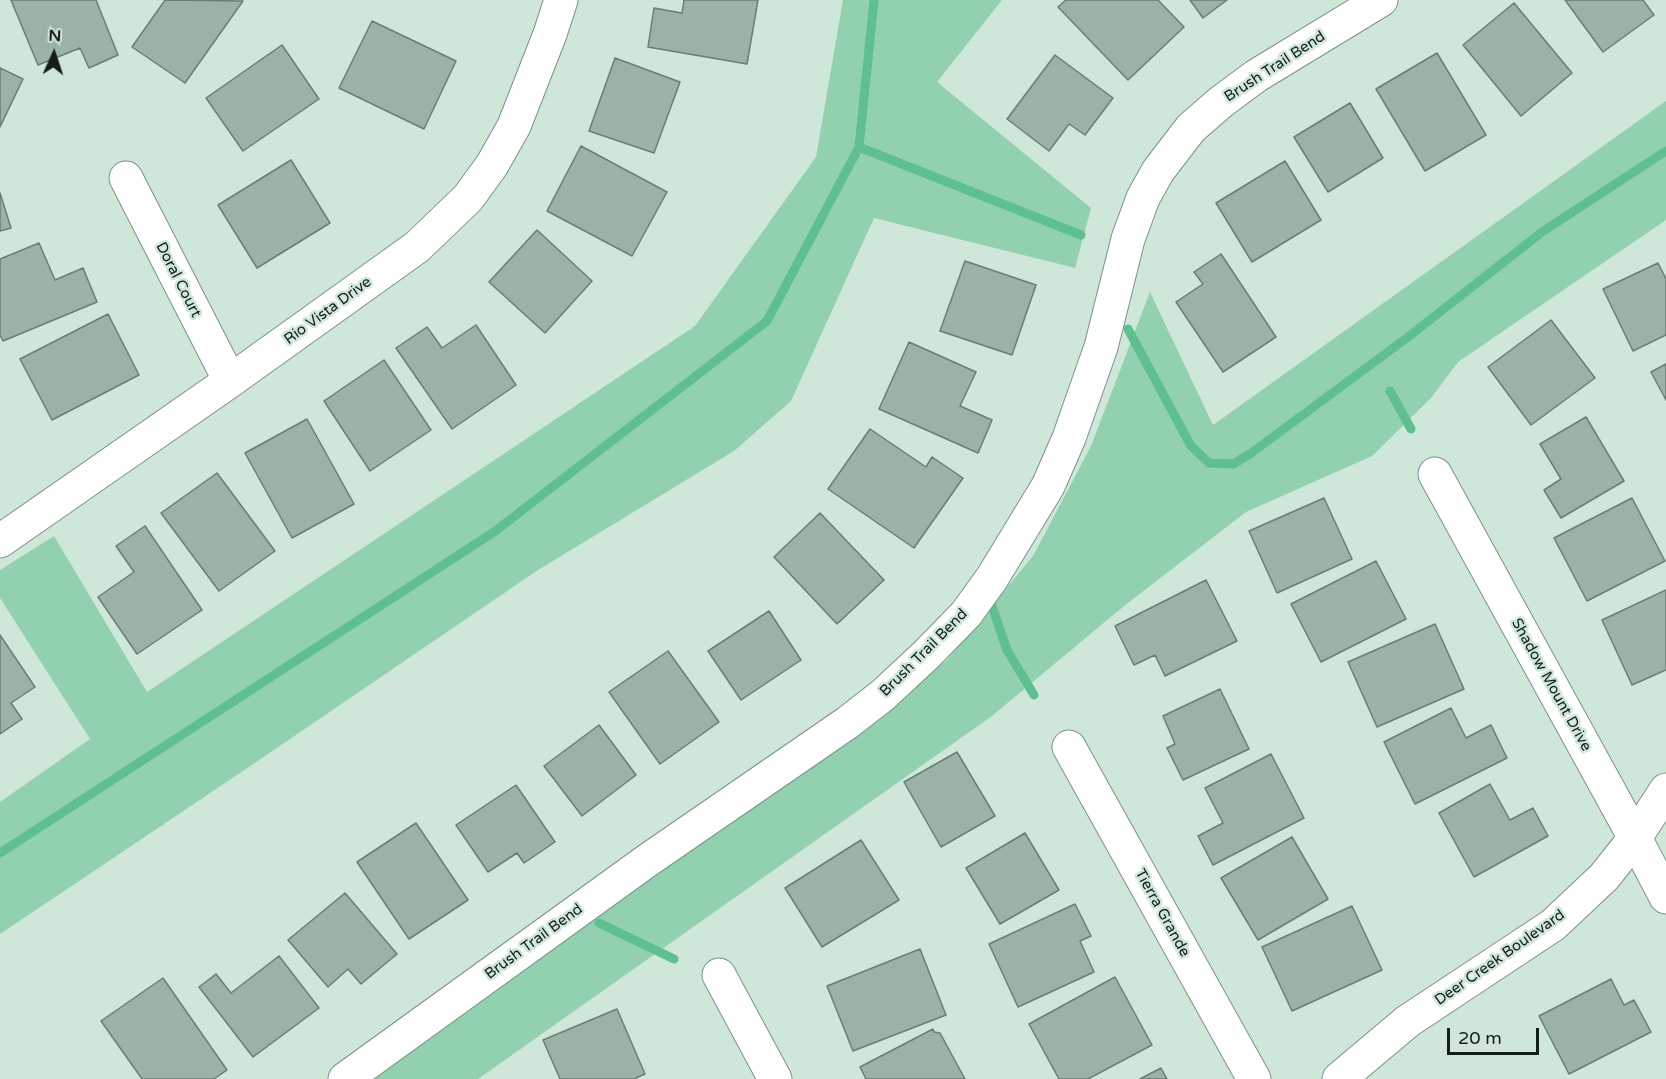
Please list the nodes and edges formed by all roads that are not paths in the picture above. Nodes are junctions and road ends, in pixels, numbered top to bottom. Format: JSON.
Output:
{"nodes":[{"id":1,"x":561,"y":0,"type":"edge"},
{"id":2,"x":1381,"y":0,"type":"edge"},
{"id":3,"x":126,"y":178,"type":"dead end"},
{"id":4,"x":230,"y":381,"type":"junction"},
{"id":5,"x":1435,"y":474,"type":"dead end"},
{"id":6,"x":0,"y":541,"type":"edge"},
{"id":7,"x":1069,"y":747,"type":"dead end"},
{"id":8,"x":1666,"y":790,"type":"edge"},
{"id":9,"x":1635,"y":838,"type":"junction"},
{"id":10,"x":1666,"y":897,"type":"edge"},
{"id":11,"x":719,"y":975,"type":"dead end"},
{"id":12,"x":345,"y":1079,"type":"edge"},
{"id":13,"x":775,"y":1079,"type":"edge"},
{"id":14,"x":1254,"y":1079,"type":"edge"},
{"id":15,"x":1339,"y":1079,"type":"edge"}],
"edges":[{"from":1,"to":4,"type":"street","name":"Rio Vista Drive"},
{"from":2,"to":12,"type":"street","name":"Brush Trail Bend"},
{"from":3,"to":4,"type":"street","name":"Doral Court"},
{"from":4,"to":6,"type":"street","name":"Rio Vista Drive"},
{"from":5,"to":9,"type":"street","name":"Shadow Mount Drive"},
{"from":7,"to":14,"type":"street","name":"Tierra Grande"},
{"from":8,"to":9,"type":"street","name":"Deer Creek Boulevard"},
{"from":9,"to":10,"type":"street","name":"Shadow Mount Drive"},
{"from":9,"to":15,"type":"street","name":"Deer Creek Boulevard"},
{"from":11,"to":13,"type":"street"}]}
